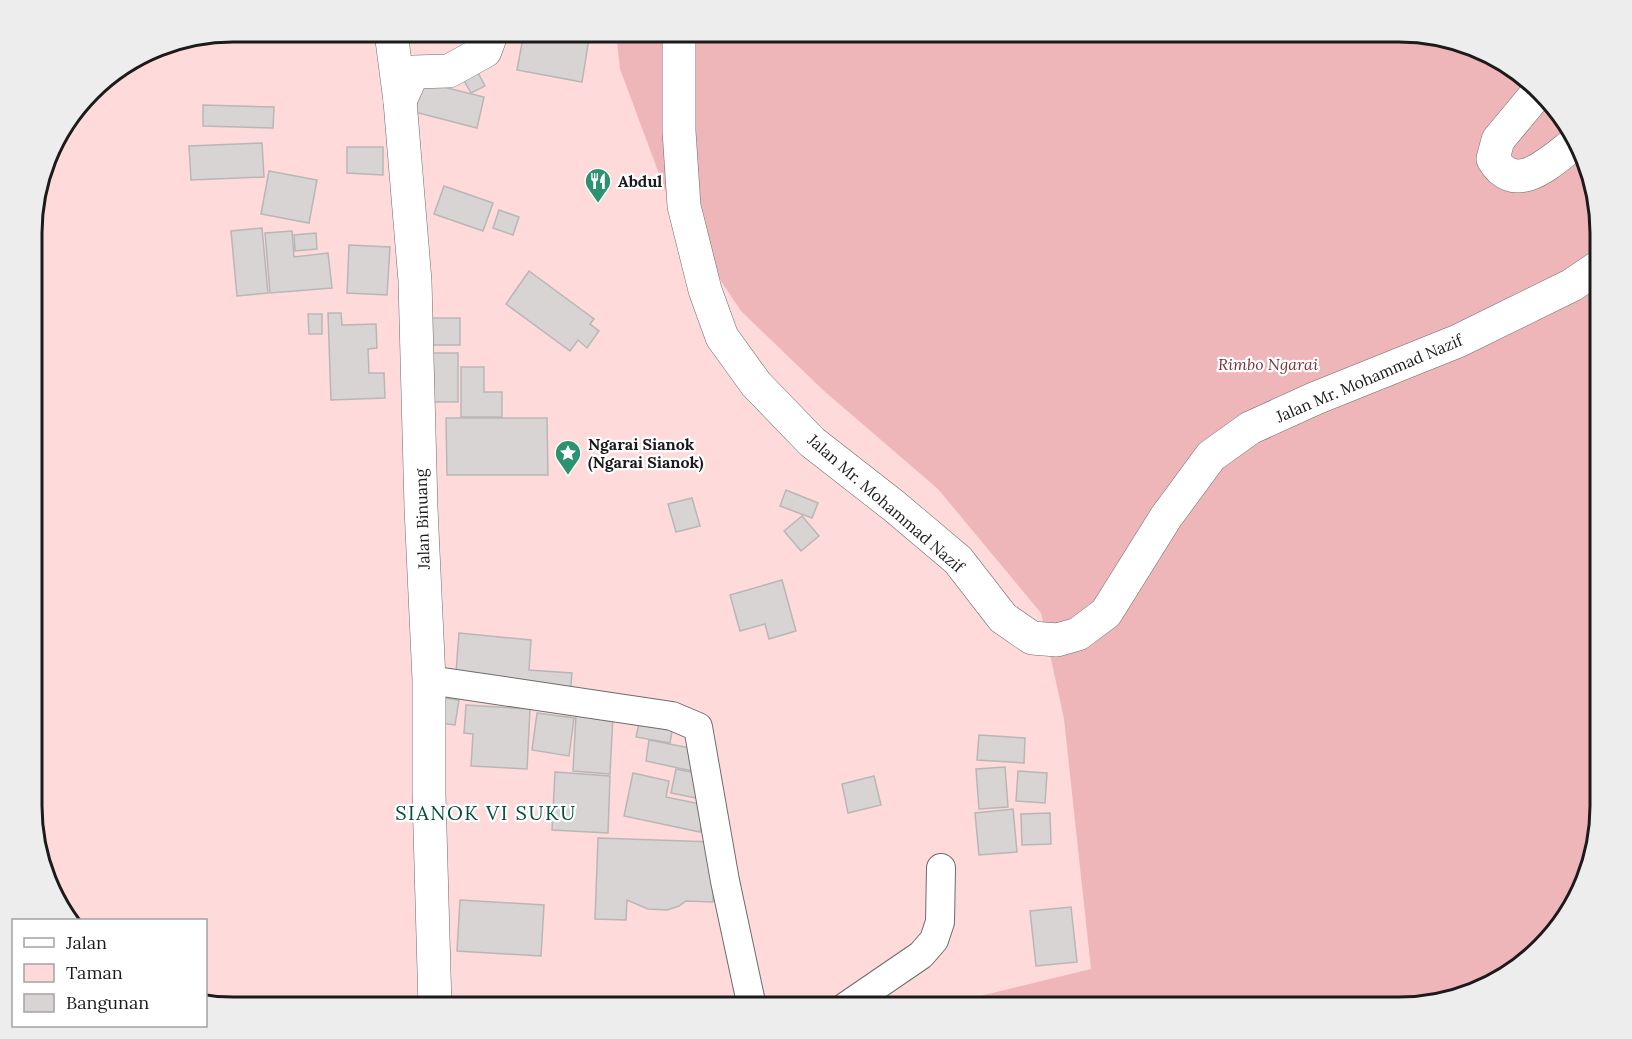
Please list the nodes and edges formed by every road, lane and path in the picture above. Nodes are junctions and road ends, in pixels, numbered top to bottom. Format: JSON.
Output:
{"nodes":[{"id":1,"x":392,"y":42,"type":"edge"},
{"id":2,"x":488,"y":42,"type":"edge"},
{"id":3,"x":679,"y":42,"type":"edge"},
{"id":4,"x":1533,"y":97,"type":"edge"},
{"id":5,"x":400,"y":101,"type":"junction"},
{"id":6,"x":1569,"y":147,"type":"edge"},
{"id":7,"x":1590,"y":273,"type":"edge"},
{"id":8,"x":429,"y":680,"type":"junction"},
{"id":9,"x":941,"y":868,"type":"dead end"},
{"id":10,"x":435,"y":997,"type":"edge"},
{"id":11,"x":750,"y":997,"type":"edge"},
{"id":12,"x":860,"y":997,"type":"edge"}],
"edges":[{"from":1,"to":5,"type":"street","name":"Jalan Binuang"},
{"from":2,"to":5,"type":"street"},
{"from":3,"to":7,"type":"street","name":"Jalan Mr. Mohammad Nazif"},
{"from":4,"to":6,"type":"street"},
{"from":5,"to":8,"type":"street","name":"Jalan Binuang"},
{"from":8,"to":10,"type":"street","name":"Jalan Binuang"},
{"from":8,"to":11,"type":"street"},
{"from":9,"to":12,"type":"street"}]}
